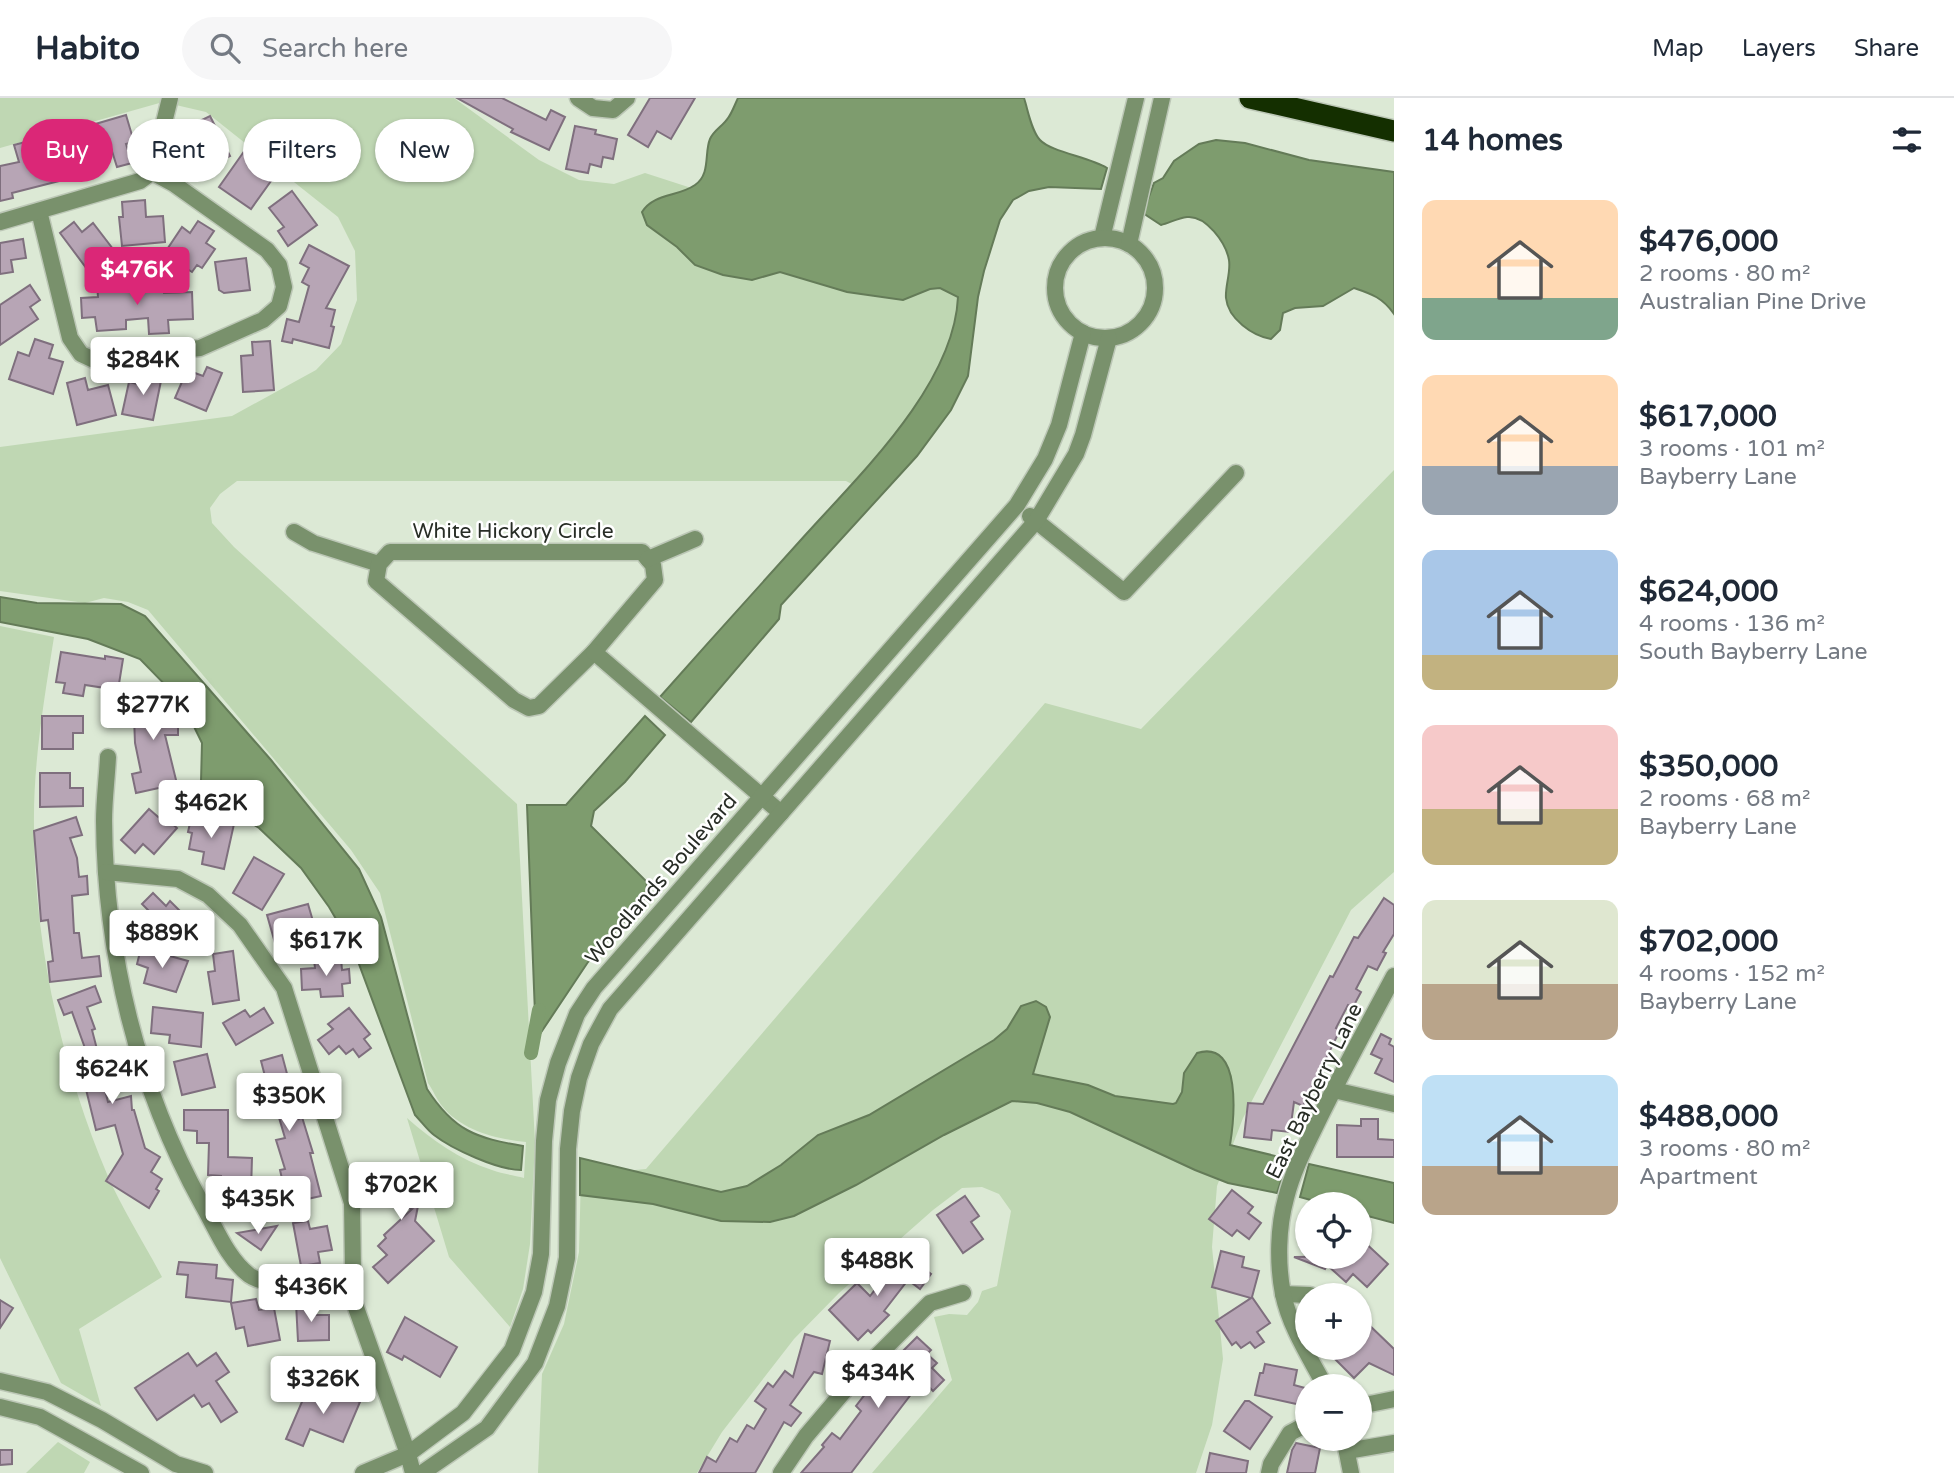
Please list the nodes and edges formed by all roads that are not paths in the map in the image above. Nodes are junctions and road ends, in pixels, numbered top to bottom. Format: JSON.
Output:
{"nodes":[{"id":1,"x":170,"y":98,"type":"edge"},
{"id":2,"x":578,"y":98,"type":"edge"},
{"id":3,"x":628,"y":98,"type":"edge"},
{"id":4,"x":1136,"y":98,"type":"edge"},
{"id":5,"x":1162,"y":98,"type":"edge"},
{"id":6,"x":1250,"y":98,"type":"edge"},
{"id":7,"x":165,"y":119,"type":"edge"},
{"id":8,"x":1394,"y":131,"type":"edge"},
{"id":9,"x":137,"y":182,"type":"edge"},
{"id":10,"x":170,"y":182,"type":"edge"},
{"id":11,"x":39,"y":211,"type":"junction"},
{"id":12,"x":0,"y":222,"type":"edge"},
{"id":13,"x":1102,"y":238,"type":"junction"},
{"id":14,"x":1129,"y":244,"type":"junction"},
{"id":15,"x":1083,"y":333,"type":"junction"},
{"id":16,"x":1109,"y":338,"type":"junction"},
{"id":17,"x":1236,"y":473,"type":"dead end"},
{"id":18,"x":1017,"y":505,"type":"junction"},
{"id":19,"x":1036,"y":521,"type":"junction"},
{"id":20,"x":294,"y":532,"type":"dead end"},
{"id":21,"x":695,"y":539,"type":"dead end"},
{"id":22,"x":648,"y":559,"type":"junction"},
{"id":23,"x":379,"y":564,"type":"junction"},
{"id":24,"x":594,"y":652,"type":"junction"},
{"id":25,"x":108,"y":757,"type":"dead end"},
{"id":26,"x":760,"y":797,"type":"junction"},
{"id":27,"x":781,"y":813,"type":"junction"},
{"id":28,"x":106,"y":872,"type":"junction"},
{"id":29,"x":1394,"y":976,"type":"edge"},
{"id":30,"x":1334,"y":1090,"type":"junction"},
{"id":31,"x":1394,"y":1104,"type":"edge"},
{"id":32,"x":349,"y":1288,"type":"junction"},
{"id":33,"x":963,"y":1293,"type":"dead end"},
{"id":34,"x":1283,"y":1294,"type":"junction"},
{"id":35,"x":1295,"y":1294,"type":"edge"},
{"id":36,"x":1318,"y":1374,"type":"edge"},
{"id":37,"x":0,"y":1381,"type":"edge"},
{"id":38,"x":1394,"y":1399,"type":"edge"},
{"id":39,"x":1372,"y":1404,"type":"edge"},
{"id":40,"x":0,"y":1407,"type":"edge"},
{"id":41,"x":1295,"y":1430,"type":"edge"},
{"id":42,"x":1394,"y":1443,"type":"edge"},
{"id":43,"x":1372,"y":1444,"type":"edge"},
{"id":44,"x":1347,"y":1451,"type":"edge"},
{"id":45,"x":408,"y":1454,"type":"junction"},
{"id":46,"x":141,"y":1473,"type":"edge"},
{"id":47,"x":205,"y":1473,"type":"edge"},
{"id":48,"x":363,"y":1473,"type":"edge"},
{"id":49,"x":413,"y":1473,"type":"edge"},
{"id":50,"x":422,"y":1473,"type":"edge"},
{"id":51,"x":781,"y":1473,"type":"edge"},
{"id":52,"x":1269,"y":1473,"type":"edge"},
{"id":53,"x":1351,"y":1473,"type":"edge"}],
"edges":[{"from":1,"to":7,"type":"street"},
{"from":2,"to":3,"type":"street"},
{"from":4,"to":13,"type":"street"},
{"from":5,"to":14,"type":"street"},
{"from":6,"to":8,"type":"highway"},
{"from":9,"to":11,"type":"street"},
{"from":10,"to":11,"type":"street"},
{"from":11,"to":12,"type":"street"},
{"from":13,"to":14,"type":"street"},
{"from":13,"to":15,"type":"street"},
{"from":14,"to":16,"type":"street"},
{"from":15,"to":16,"type":"street"},
{"from":15,"to":18,"type":"street","name":"Woodlands Boulevard"},
{"from":16,"to":19,"type":"street"},
{"from":17,"to":19,"type":"street"},
{"from":18,"to":19,"type":"street"},
{"from":18,"to":26,"type":"street","name":"Woodlands Boulevard"},
{"from":19,"to":27,"type":"street"},
{"from":20,"to":23,"type":"street"},
{"from":21,"to":22,"type":"street"},
{"from":22,"to":23,"type":"street","name":"White Hickory Circle"},
{"from":22,"to":24,"type":"street"},
{"from":23,"to":24,"type":"street"},
{"from":24,"to":26,"type":"street"},
{"from":25,"to":28,"type":"street"},
{"from":26,"to":27,"type":"street"},
{"from":26,"to":45,"type":"street","name":"Woodlands Boulevard"},
{"from":27,"to":50,"type":"street"},
{"from":28,"to":32,"type":"street"},
{"from":28,"to":32,"type":"street"},
{"from":29,"to":30,"type":"street","name":"East Bayberry Lane"},
{"from":30,"to":31,"type":"street"},
{"from":30,"to":34,"type":"street","name":"East Bayberry Lane"},
{"from":32,"to":45,"type":"street"},
{"from":33,"to":51,"type":"street"},
{"from":34,"to":35,"type":"street"},
{"from":34,"to":36,"type":"street","name":"East Bayberry Lane"},
{"from":37,"to":47,"type":"street"},
{"from":38,"to":39,"type":"street"},
{"from":40,"to":46,"type":"street"},
{"from":41,"to":52,"type":"street"},
{"from":42,"to":43,"type":"street"},
{"from":44,"to":53,"type":"street"},
{"from":45,"to":48,"type":"street","name":"Woodlands Boulevard"},
{"from":45,"to":49,"type":"street"}]}
